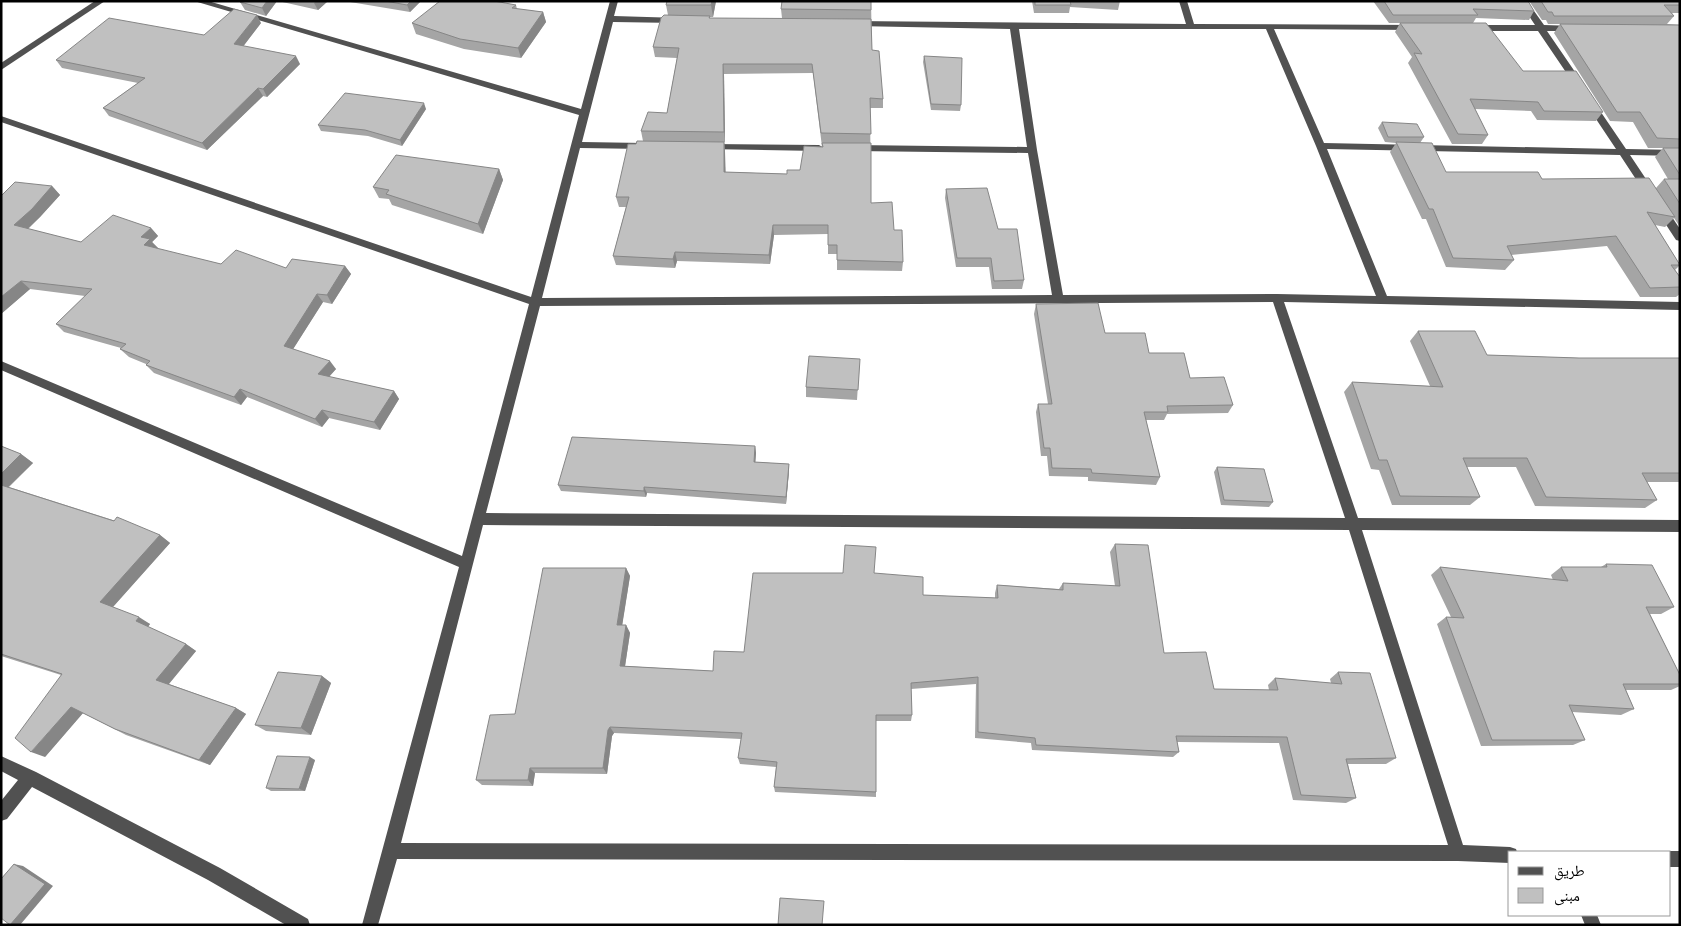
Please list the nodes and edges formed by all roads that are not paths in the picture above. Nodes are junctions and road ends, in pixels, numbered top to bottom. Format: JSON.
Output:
{"nodes":[{"id":1,"x":101,"y":1,"type":"edge"},
{"id":2,"x":198,"y":1,"type":"edge"},
{"id":3,"x":614,"y":1,"type":"edge"},
{"id":4,"x":1183,"y":1,"type":"edge"},
{"id":5,"x":1523,"y":1,"type":"edge"},
{"id":6,"x":610,"y":19,"type":"junction"},
{"id":7,"x":688,"y":20,"type":"edge"},
{"id":8,"x":846,"y":23,"type":"edge"},
{"id":9,"x":1014,"y":26,"type":"junction"},
{"id":10,"x":1191,"y":27,"type":"junction"},
{"id":11,"x":1269,"y":27,"type":"junction"},
{"id":12,"x":1424,"y":28,"type":"edge"},
{"id":13,"x":1463,"y":28,"type":"edge"},
{"id":14,"x":1541,"y":28,"type":"junction"},
{"id":15,"x":1580,"y":28,"type":"edge"},
{"id":16,"x":1,"y":67,"type":"edge"},
{"id":17,"x":584,"y":114,"type":"junction"},
{"id":18,"x":1,"y":119,"type":"edge"},
{"id":19,"x":576,"y":145,"type":"junction"},
{"id":20,"x":655,"y":146,"type":"edge"},
{"id":21,"x":695,"y":146,"type":"edge"},
{"id":22,"x":1321,"y":146,"type":"junction"},
{"id":23,"x":1032,"y":150,"type":"junction"},
{"id":24,"x":1623,"y":152,"type":"junction"},
{"id":25,"x":1680,"y":153,"type":"edge"},
{"id":26,"x":1680,"y":237,"type":"edge"},
{"id":27,"x":1058,"y":298,"type":"junction"},
{"id":28,"x":1277,"y":298,"type":"junction"},
{"id":29,"x":1383,"y":300,"type":"junction"},
{"id":30,"x":534,"y":302,"type":"junction"},
{"id":31,"x":1680,"y":306,"type":"edge"},
{"id":32,"x":1,"y":365,"type":"edge"},
{"id":33,"x":477,"y":519,"type":"junction"},
{"id":34,"x":1354,"y":525,"type":"junction"},
{"id":35,"x":1680,"y":526,"type":"edge"},
{"id":36,"x":467,"y":564,"type":"junction"},
{"id":37,"x":1,"y":763,"type":"edge"},
{"id":38,"x":31,"y":777,"type":"junction"},
{"id":39,"x":1,"y":813,"type":"edge"},
{"id":40,"x":391,"y":851,"type":"junction"},
{"id":41,"x":1458,"y":853,"type":"junction"},
{"id":42,"x":1508,"y":855,"type":"edge"},
{"id":43,"x":302,"y":925,"type":"edge"},
{"id":44,"x":370,"y":925,"type":"edge"}],
"edges":[{"from":1,"to":16,"type":"street"},
{"from":2,"to":17,"type":"street"},
{"from":3,"to":6,"type":"street"},
{"from":4,"to":10,"type":"street"},
{"from":5,"to":14,"type":"street"},
{"from":6,"to":7,"type":"street"},
{"from":6,"to":17,"type":"street"},
{"from":8,"to":9,"type":"street"},
{"from":9,"to":10,"type":"street"},
{"from":9,"to":23,"type":"street"},
{"from":10,"to":11,"type":"street"},
{"from":11,"to":12,"type":"street"},
{"from":11,"to":22,"type":"street"},
{"from":13,"to":14,"type":"street"},
{"from":14,"to":15,"type":"street"},
{"from":14,"to":24,"type":"street"},
{"from":17,"to":19,"type":"street"},
{"from":18,"to":30,"type":"street"},
{"from":19,"to":20,"type":"street"},
{"from":19,"to":30,"type":"street"},
{"from":21,"to":23,"type":"street"},
{"from":22,"to":24,"type":"street"},
{"from":22,"to":29,"type":"street"},
{"from":23,"to":27,"type":"street"},
{"from":24,"to":25,"type":"street"},
{"from":24,"to":26,"type":"street"},
{"from":27,"to":28,"type":"street"},
{"from":27,"to":30,"type":"street"},
{"from":28,"to":29,"type":"street"},
{"from":28,"to":34,"type":"street"},
{"from":29,"to":31,"type":"street"},
{"from":30,"to":33,"type":"street"},
{"from":32,"to":36,"type":"street"},
{"from":33,"to":34,"type":"street"},
{"from":33,"to":36,"type":"street"},
{"from":34,"to":35,"type":"street"},
{"from":34,"to":41,"type":"street"},
{"from":36,"to":40,"type":"street"},
{"from":37,"to":38,"type":"street"},
{"from":38,"to":39,"type":"street"},
{"from":38,"to":43,"type":"street"},
{"from":40,"to":41,"type":"street"},
{"from":40,"to":44,"type":"street"},
{"from":41,"to":42,"type":"street"}]}
